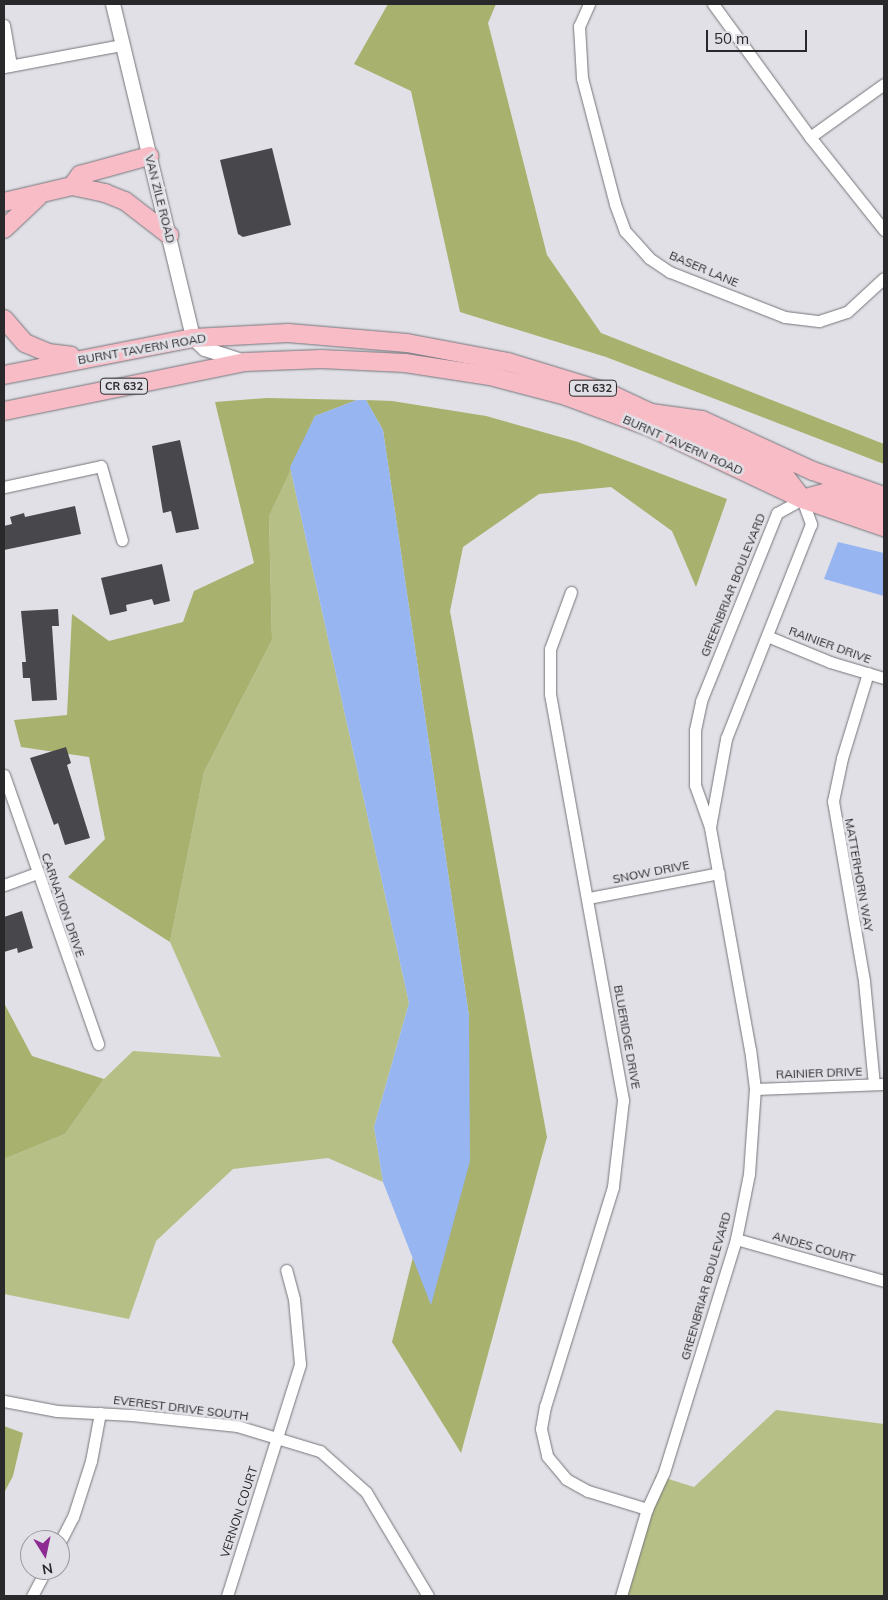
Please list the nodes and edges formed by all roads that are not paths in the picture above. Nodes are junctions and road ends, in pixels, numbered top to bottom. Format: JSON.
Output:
{"nodes":[{"id":1,"x":113,"y":4,"type":"edge"},
{"id":2,"x":589,"y":4,"type":"edge"},
{"id":3,"x":713,"y":4,"type":"edge"},
{"id":4,"x":4,"y":25,"type":"edge"},
{"id":5,"x":122,"y":45,"type":"junction"},
{"id":6,"x":7,"y":66,"type":"edge"},
{"id":7,"x":884,"y":84,"type":"edge"},
{"id":8,"x":810,"y":137,"type":"junction"},
{"id":9,"x":149,"y":156,"type":"junction"},
{"id":10,"x":72,"y":186,"type":"junction"},
{"id":11,"x":39,"y":196,"type":"junction"},
{"id":12,"x":4,"y":202,"type":"edge"},
{"id":13,"x":4,"y":229,"type":"edge"},
{"id":14,"x":884,"y":230,"type":"edge"},
{"id":15,"x":168,"y":235,"type":"junction"},
{"id":16,"x":884,"y":278,"type":"edge"},
{"id":17,"x":4,"y":319,"type":"edge"},
{"id":18,"x":193,"y":338,"type":"junction"},
{"id":19,"x":87,"y":358,"type":"junction"},
{"id":20,"x":245,"y":362,"type":"junction"},
{"id":21,"x":4,"y":375,"type":"edge"},
{"id":22,"x":4,"y":411,"type":"edge"},
{"id":23,"x":652,"y":413,"type":"junction"},
{"id":24,"x":4,"y":487,"type":"edge"},
{"id":25,"x":884,"y":496,"type":"edge"},
{"id":26,"x":802,"y":500,"type":"junction"},
{"id":27,"x":884,"y":512,"type":"edge"},
{"id":28,"x":884,"y":527,"type":"edge"},
{"id":29,"x":122,"y":540,"type":"dead end"},
{"id":30,"x":571,"y":592,"type":"dead end"},
{"id":31,"x":767,"y":636,"type":"junction"},
{"id":32,"x":868,"y":673,"type":"junction"},
{"id":33,"x":884,"y":678,"type":"edge"},
{"id":34,"x":4,"y":775,"type":"edge"},
{"id":35,"x":710,"y":827,"type":"junction"},
{"id":36,"x":37,"y":873,"type":"junction"},
{"id":37,"x":719,"y":873,"type":"junction"},
{"id":38,"x":4,"y":885,"type":"edge"},
{"id":39,"x":588,"y":898,"type":"junction"},
{"id":40,"x":98,"y":1044,"type":"dead end"},
{"id":41,"x":879,"y":1084,"type":"edge"},
{"id":42,"x":755,"y":1089,"type":"junction"},
{"id":43,"x":736,"y":1239,"type":"junction"},
{"id":44,"x":286,"y":1270,"type":"dead end"},
{"id":45,"x":884,"y":1282,"type":"edge"},
{"id":46,"x":4,"y":1401,"type":"edge"},
{"id":47,"x":100,"y":1413,"type":"junction"},
{"id":48,"x":278,"y":1437,"type":"junction"},
{"id":49,"x":647,"y":1509,"type":"junction"},
{"id":50,"x":66,"y":1530,"type":"edge"},
{"id":51,"x":41,"y":1580,"type":"edge"},
{"id":52,"x":32,"y":1596,"type":"edge"},
{"id":53,"x":227,"y":1596,"type":"edge"},
{"id":54,"x":428,"y":1596,"type":"edge"},
{"id":55,"x":621,"y":1596,"type":"edge"}],
"edges":[{"from":1,"to":5,"type":"street","name":"VAN ZILE ROAD"},
{"from":2,"to":16,"type":"street","name":"BASER LANE"},
{"from":3,"to":8,"type":"street"},
{"from":4,"to":6,"type":"street"},
{"from":5,"to":6,"type":"street"},
{"from":5,"to":9,"type":"street","name":"VAN ZILE ROAD"},
{"from":7,"to":8,"type":"street"},
{"from":8,"to":14,"type":"street"},
{"from":9,"to":10,"type":"main road"},
{"from":9,"to":15,"type":"street","name":"VAN ZILE ROAD"},
{"from":10,"to":11,"type":"main road"},
{"from":10,"to":15,"type":"main road"},
{"from":11,"to":12,"type":"main road"},
{"from":11,"to":13,"type":"main road"},
{"from":15,"to":18,"type":"street","name":"VAN ZILE ROAD"},
{"from":17,"to":19,"type":"main road"},
{"from":18,"to":19,"type":"main road","name":"BURNT TAVERN ROAD","number":"CR 632"},
{"from":18,"to":20,"type":"street"},
{"from":18,"to":23,"type":"main road","name":"BURNT TAVERN ROAD","number":"CR 632"},
{"from":19,"to":21,"type":"main road","name":"BURNT TAVERN ROAD","number":"CR 632"},
{"from":20,"to":22,"type":"main road","name":"BURNT TAVERN ROAD","number":"CR 632"},
{"from":20,"to":26,"type":"main road","name":"BURNT TAVERN ROAD","number":"CR 632"},
{"from":23,"to":25,"type":"main road","name":"BURNT TAVERN ROAD","number":"CR 632"},
{"from":23,"to":26,"type":"main road"},
{"from":24,"to":29,"type":"street"},
{"from":26,"to":27,"type":"main road"},
{"from":26,"to":28,"type":"main road","name":"BURNT TAVERN ROAD","number":"CR 632"},
{"from":26,"to":31,"type":"street","name":"GREENBRIAR BOULEVARD"},
{"from":26,"to":35,"type":"street","name":"GREENBRIAR BOULEVARD"},
{"from":30,"to":39,"type":"street","name":"BLUERIDGE DRIVE"},
{"from":31,"to":32,"type":"street","name":"RAINIER DRIVE"},
{"from":31,"to":35,"type":"street","name":"GREENBRIAR BOULEVARD"},
{"from":32,"to":33,"type":"street","name":"RAINIER DRIVE"},
{"from":32,"to":41,"type":"street","name":"MATTERHORN WAY"},
{"from":34,"to":36,"type":"street","name":"CARNATION DRIVE"},
{"from":35,"to":37,"type":"street","name":"GREENBRIAR BOULEVARD"},
{"from":36,"to":38,"type":"street"},
{"from":36,"to":40,"type":"street","name":"CARNATION DRIVE"},
{"from":37,"to":39,"type":"street","name":"SNOW DRIVE"},
{"from":37,"to":42,"type":"street","name":"GREENBRIAR BOULEVARD"},
{"from":39,"to":49,"type":"street","name":"BLUERIDGE DRIVE"},
{"from":41,"to":42,"type":"street","name":"RAINIER DRIVE"},
{"from":42,"to":43,"type":"street","name":"GREENBRIAR BOULEVARD"},
{"from":43,"to":45,"type":"street","name":"ANDES COURT"},
{"from":43,"to":49,"type":"street","name":"GREENBRIAR BOULEVARD"},
{"from":44,"to":48,"type":"street","name":"VERNON COURT"},
{"from":46,"to":47,"type":"street","name":"EVEREST DRIVE SOUTH"},
{"from":47,"to":48,"type":"street","name":"EVEREST DRIVE SOUTH"},
{"from":47,"to":50,"type":"street"},
{"from":48,"to":53,"type":"street","name":"VERNON COURT"},
{"from":48,"to":54,"type":"street","name":"EVEREST DRIVE SOUTH"},
{"from":49,"to":55,"type":"street","name":"GREENBRIAR BOULEVARD"},
{"from":51,"to":52,"type":"street"}]}
